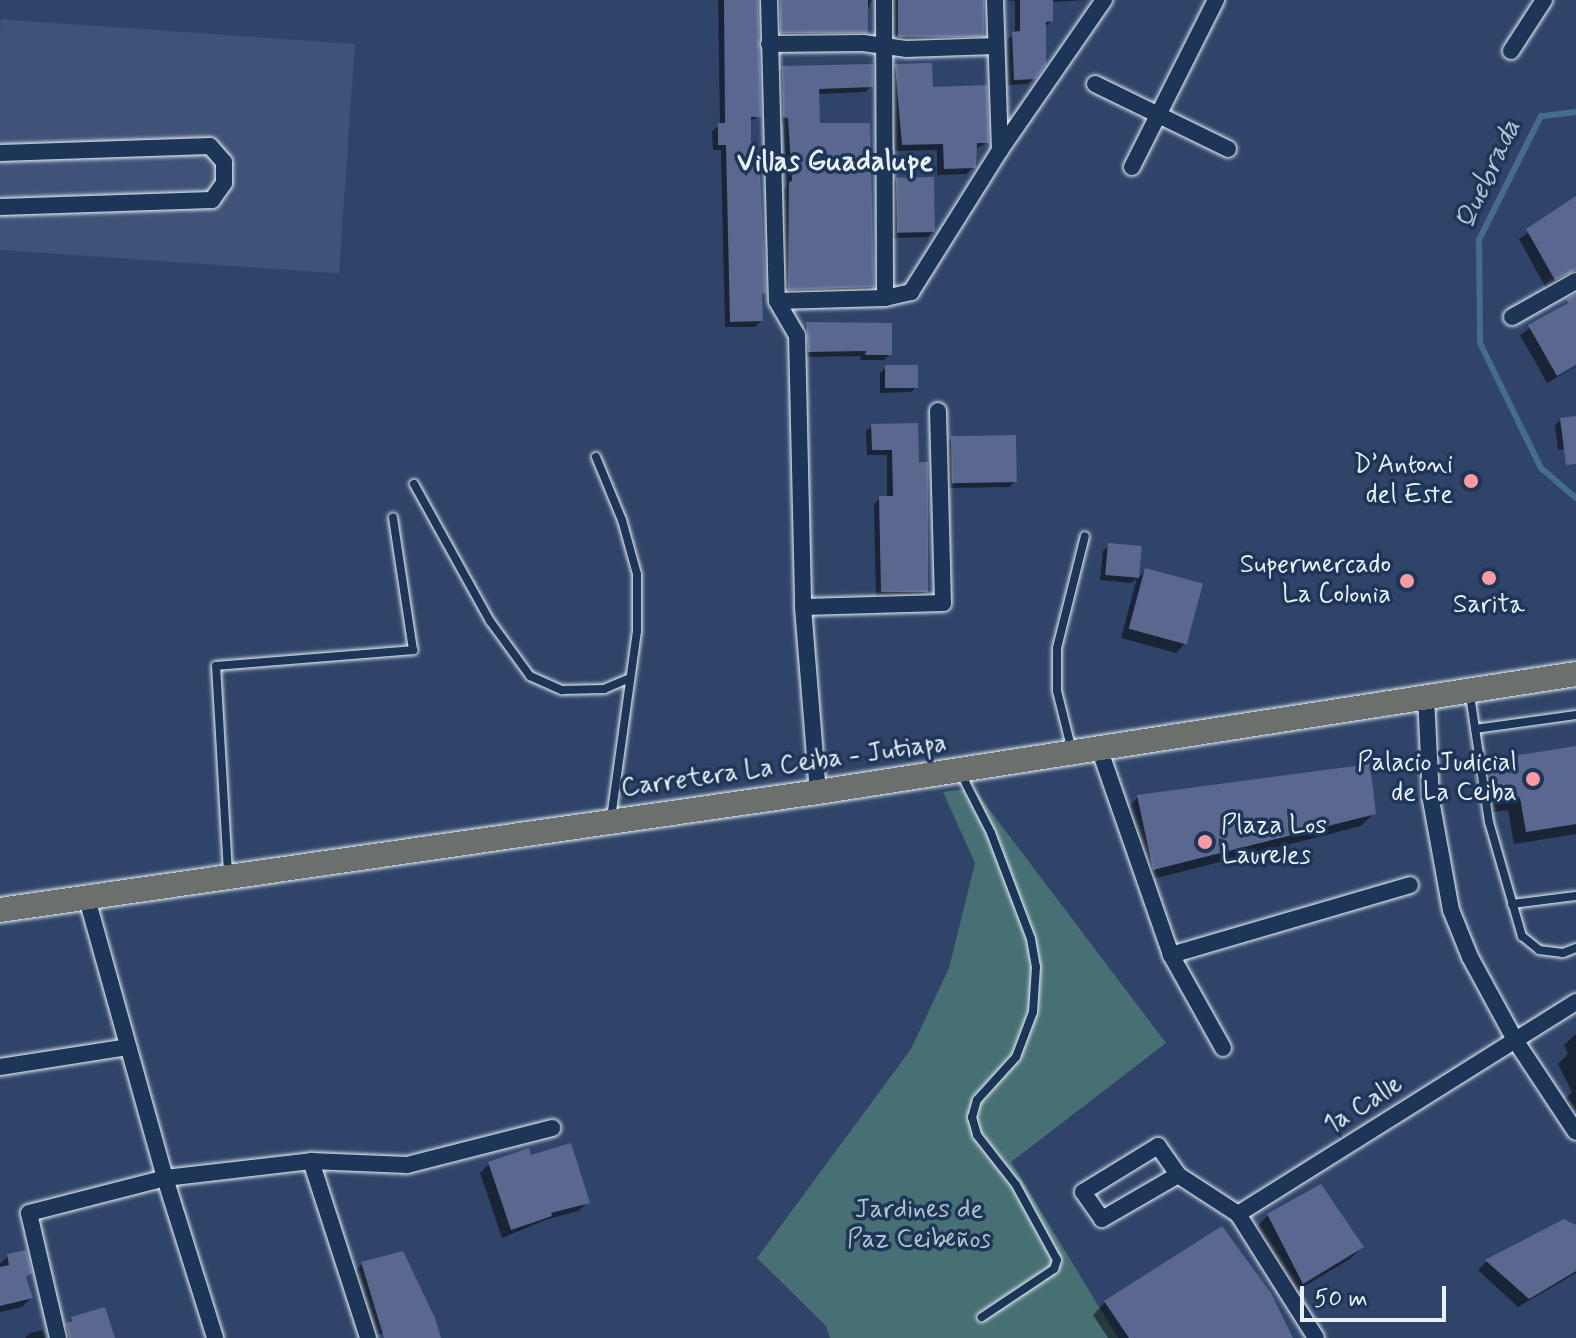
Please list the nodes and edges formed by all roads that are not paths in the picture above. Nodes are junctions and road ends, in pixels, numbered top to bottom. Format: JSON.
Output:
{"nodes":[{"id":1,"x":769,"y":0,"type":"edge"},
{"id":2,"x":884,"y":0,"type":"edge"},
{"id":3,"x":995,"y":0,"type":"edge"},
{"id":4,"x":1104,"y":0,"type":"edge"},
{"id":5,"x":1216,"y":0,"type":"edge"},
{"id":6,"x":1544,"y":0,"type":"edge"},
{"id":7,"x":769,"y":44,"type":"junction"},
{"id":8,"x":884,"y":46,"type":"junction"},
{"id":9,"x":996,"y":46,"type":"junction"},
{"id":10,"x":1511,"y":51,"type":"dead end"},
{"id":11,"x":1095,"y":84,"type":"dead end"},
{"id":12,"x":1158,"y":115,"type":"junction"},
{"id":13,"x":1228,"y":149,"type":"dead end"},
{"id":14,"x":1000,"y":150,"type":"junction"},
{"id":15,"x":0,"y":153,"type":"edge"},
{"id":16,"x":1132,"y":167,"type":"dead end"},
{"id":17,"x":0,"y":207,"type":"edge"},
{"id":18,"x":1576,"y":281,"type":"edge"},
{"id":19,"x":885,"y":298,"type":"junction"},
{"id":20,"x":777,"y":301,"type":"junction"},
{"id":21,"x":1512,"y":317,"type":"dead end"},
{"id":22,"x":938,"y":411,"type":"dead end"},
{"id":23,"x":596,"y":457,"type":"dead end"},
{"id":24,"x":414,"y":484,"type":"dead end"},
{"id":25,"x":393,"y":518,"type":"dead end"},
{"id":26,"x":1085,"y":536,"type":"dead end"},
{"id":27,"x":803,"y":607,"type":"junction"},
{"id":28,"x":1576,"y":674,"type":"edge"},
{"id":29,"x":630,"y":678,"type":"junction"},
{"id":30,"x":1469,"y":690,"type":"junction"},
{"id":31,"x":1426,"y":697,"type":"junction"},
{"id":32,"x":1576,"y":715,"type":"edge"},
{"id":33,"x":1475,"y":729,"type":"junction"},
{"id":34,"x":1099,"y":748,"type":"junction"},
{"id":35,"x":1072,"y":752,"type":"junction"},
{"id":36,"x":959,"y":770,"type":"junction"},
{"id":37,"x":818,"y":792,"type":"junction"},
{"id":38,"x":610,"y":820,"type":"junction"},
{"id":39,"x":228,"y":877,"type":"junction"},
{"id":40,"x":1410,"y":885,"type":"dead end"},
{"id":41,"x":86,"y":895,"type":"junction"},
{"id":42,"x":1576,"y":896,"type":"edge"},
{"id":43,"x":1512,"y":904,"type":"junction"},
{"id":44,"x":0,"y":910,"type":"edge"},
{"id":45,"x":1576,"y":948,"type":"edge"},
{"id":46,"x":1171,"y":955,"type":"junction"},
{"id":47,"x":1576,"y":1002,"type":"edge"},
{"id":48,"x":1515,"y":1040,"type":"junction"},
{"id":49,"x":127,"y":1047,"type":"junction"},
{"id":50,"x":1223,"y":1048,"type":"dead end"},
{"id":51,"x":0,"y":1067,"type":"edge"},
{"id":52,"x":552,"y":1128,"type":"dead end"},
{"id":53,"x":1576,"y":1132,"type":"edge"},
{"id":54,"x":311,"y":1161,"type":"junction"},
{"id":55,"x":1178,"y":1175,"type":"junction"},
{"id":56,"x":165,"y":1178,"type":"junction"},
{"id":57,"x":1238,"y":1214,"type":"junction"},
{"id":58,"x":982,"y":1317,"type":"dead end"},
{"id":59,"x":58,"y":1338,"type":"edge"},
{"id":60,"x":215,"y":1338,"type":"edge"},
{"id":61,"x":368,"y":1338,"type":"edge"},
{"id":62,"x":1316,"y":1338,"type":"edge"}],
"edges":[{"from":1,"to":7,"type":"street"},
{"from":2,"to":8,"type":"street"},
{"from":3,"to":9,"type":"street"},
{"from":4,"to":14,"type":"street"},
{"from":5,"to":12,"type":"street"},
{"from":6,"to":10,"type":"street"},
{"from":7,"to":8,"type":"street"},
{"from":7,"to":20,"type":"street"},
{"from":8,"to":9,"type":"street"},
{"from":8,"to":19,"type":"street"},
{"from":9,"to":14,"type":"street"},
{"from":11,"to":12,"type":"street"},
{"from":12,"to":13,"type":"street"},
{"from":12,"to":16,"type":"street"},
{"from":14,"to":19,"type":"street"},
{"from":15,"to":17,"type":"street"},
{"from":18,"to":21,"type":"street"},
{"from":19,"to":20,"type":"street"},
{"from":20,"to":27,"type":"street"},
{"from":22,"to":27,"type":"street"},
{"from":23,"to":29,"type":"lane"},
{"from":24,"to":29,"type":"lane"},
{"from":25,"to":39,"type":"lane"},
{"from":26,"to":35,"type":"lane"},
{"from":27,"to":37,"type":"street"},
{"from":28,"to":30,"type":"main road","name":"Carretera La Ceiba - Jutiapa"},
{"from":29,"to":38,"type":"lane"},
{"from":30,"to":31,"type":"main road","name":"Carretera La Ceiba - Jutiapa"},
{"from":30,"to":33,"type":"lane"},
{"from":31,"to":34,"type":"main road","name":"Carretera La Ceiba - Jutiapa"},
{"from":31,"to":48,"type":"street"},
{"from":32,"to":33,"type":"lane"},
{"from":33,"to":43,"type":"lane"},
{"from":34,"to":35,"type":"main road","name":"Carretera La Ceiba - Jutiapa"},
{"from":34,"to":46,"type":"street"},
{"from":35,"to":36,"type":"main road","name":"Carretera La Ceiba - Jutiapa"},
{"from":36,"to":37,"type":"main road","name":"Carretera La Ceiba - Jutiapa"},
{"from":36,"to":58,"type":"lane"},
{"from":37,"to":38,"type":"main road","name":"Carretera La Ceiba - Jutiapa"},
{"from":38,"to":39,"type":"main road","name":"Carretera La Ceiba - Jutiapa"},
{"from":39,"to":41,"type":"main road","name":"Carretera La Ceiba - Jutiapa"},
{"from":40,"to":46,"type":"street"},
{"from":41,"to":44,"type":"main road","name":"Carretera La Ceiba - Jutiapa"},
{"from":41,"to":49,"type":"street"},
{"from":42,"to":43,"type":"lane"},
{"from":43,"to":45,"type":"lane"},
{"from":46,"to":50,"type":"street"},
{"from":47,"to":48,"type":"street","name":"1a Calle"},
{"from":48,"to":53,"type":"street"},
{"from":48,"to":57,"type":"street","name":"1a Calle"},
{"from":49,"to":51,"type":"street"},
{"from":49,"to":56,"type":"street"},
{"from":52,"to":54,"type":"street"},
{"from":54,"to":56,"type":"street"},
{"from":54,"to":61,"type":"street"},
{"from":55,"to":55,"type":"street"},
{"from":55,"to":57,"type":"street"},
{"from":56,"to":59,"type":"street"},
{"from":56,"to":60,"type":"street"},
{"from":57,"to":62,"type":"street"}]}
